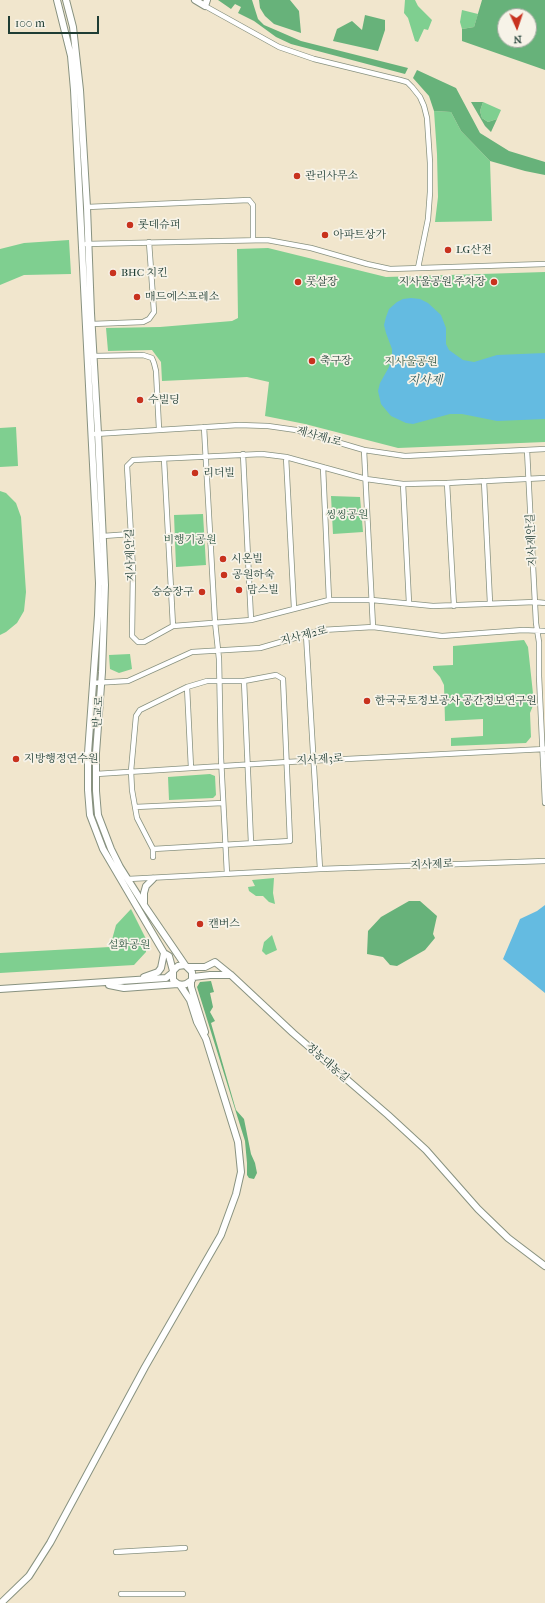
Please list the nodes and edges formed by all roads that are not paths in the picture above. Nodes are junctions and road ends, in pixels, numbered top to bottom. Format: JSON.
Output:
{"nodes":[{"id":1,"x":57,"y":0,"type":"edge"},
{"id":2,"x":66,"y":0,"type":"edge"},
{"id":3,"x":195,"y":0,"type":"edge"},
{"id":4,"x":206,"y":3,"type":"edge"},
{"id":5,"x":87,"y":207,"type":"junction"},
{"id":6,"x":253,"y":239,"type":"junction"},
{"id":7,"x":149,"y":242,"type":"junction"},
{"id":8,"x":82,"y":244,"type":"junction"},
{"id":9,"x":89,"y":244,"type":"junction"},
{"id":10,"x":545,"y":264,"type":"edge"},
{"id":11,"x":418,"y":268,"type":"junction"},
{"id":12,"x":92,"y":324,"type":"junction"},
{"id":13,"x":93,"y":356,"type":"junction"},
{"id":14,"x":204,"y":427,"type":"junction"},
{"id":15,"x":159,"y":429,"type":"junction"},
{"id":16,"x":95,"y":434,"type":"junction"},
{"id":17,"x":364,"y":450,"type":"junction"},
{"id":18,"x":527,"y":450,"type":"junction"},
{"id":19,"x":545,"y":450,"type":"edge"},
{"id":20,"x":243,"y":454,"type":"junction"},
{"id":21,"x":206,"y":456,"type":"junction"},
{"id":22,"x":286,"y":457,"type":"junction"},
{"id":23,"x":164,"y":459,"type":"junction"},
{"id":24,"x":323,"y":467,"type":"junction"},
{"id":25,"x":529,"y":478,"type":"junction"},
{"id":26,"x":545,"y":478,"type":"edge"},
{"id":27,"x":366,"y":479,"type":"junction"},
{"id":28,"x":484,"y":481,"type":"junction"},
{"id":29,"x":447,"y":483,"type":"junction"},
{"id":30,"x":403,"y":484,"type":"junction"},
{"id":31,"x":131,"y":534,"type":"junction"},
{"id":32,"x":103,"y":536,"type":"junction"},
{"id":33,"x":329,"y":600,"type":"junction"},
{"id":34,"x":372,"y":600,"type":"junction"},
{"id":35,"x":536,"y":602,"type":"junction"},
{"id":36,"x":409,"y":603,"type":"junction"},
{"id":37,"x":490,"y":603,"type":"junction"},
{"id":38,"x":545,"y":603,"type":"edge"},
{"id":39,"x":454,"y":606,"type":"junction"},
{"id":40,"x":294,"y":608,"type":"junction"},
{"id":41,"x":251,"y":620,"type":"junction"},
{"id":42,"x":215,"y":622,"type":"junction"},
{"id":43,"x":173,"y":626,"type":"junction"},
{"id":44,"x":373,"y":627,"type":"junction"},
{"id":45,"x":537,"y":631,"type":"junction"},
{"id":46,"x":545,"y":631,"type":"edge"},
{"id":47,"x":306,"y":634,"type":"junction"},
{"id":48,"x":217,"y":650,"type":"junction"},
{"id":49,"x":218,"y":681,"type":"junction"},
{"id":50,"x":244,"y":681,"type":"junction"},
{"id":51,"x":93,"y":683,"type":"junction"},
{"id":52,"x":101,"y":683,"type":"junction"},
{"id":53,"x":187,"y":687,"type":"junction"},
{"id":54,"x":544,"y":749,"type":"edge"},
{"id":55,"x":314,"y":760,"type":"junction"},
{"id":56,"x":287,"y":762,"type":"junction"},
{"id":57,"x":247,"y":765,"type":"junction"},
{"id":58,"x":221,"y":766,"type":"junction"},
{"id":59,"x":191,"y":768,"type":"junction"},
{"id":60,"x":131,"y":771,"type":"junction"},
{"id":61,"x":96,"y":774,"type":"junction"},
{"id":62,"x":223,"y":803,"type":"junction"},
{"id":63,"x":545,"y":803,"type":"edge"},
{"id":64,"x":134,"y":807,"type":"junction"},
{"id":65,"x":252,"y":843,"type":"junction"},
{"id":66,"x":225,"y":844,"type":"junction"},
{"id":67,"x":153,"y":849,"type":"junction"},
{"id":68,"x":153,"y":857,"type":"dead end"},
{"id":69,"x":545,"y":861,"type":"edge"},
{"id":70,"x":320,"y":869,"type":"junction"},
{"id":71,"x":227,"y":874,"type":"junction"},
{"id":72,"x":128,"y":879,"type":"junction"},
{"id":73,"x":153,"y":879,"type":"junction"},
{"id":74,"x":144,"y":905,"type":"junction"},
{"id":75,"x":164,"y":953,"type":"junction"},
{"id":76,"x":217,"y":964,"type":"junction"},
{"id":77,"x":187,"y":966,"type":"junction"},
{"id":78,"x":172,"y":972,"type":"junction"},
{"id":79,"x":210,"y":975,"type":"junction"},
{"id":80,"x":231,"y":975,"type":"junction"},
{"id":81,"x":192,"y":979,"type":"junction"},
{"id":82,"x":140,"y":980,"type":"junction"},
{"id":83,"x":101,"y":983,"type":"junction"},
{"id":84,"x":179,"y":984,"type":"junction"},
{"id":85,"x":0,"y":990,"type":"edge"},
{"id":86,"x":206,"y":1039,"type":"junction"},
{"id":87,"x":545,"y":1266,"type":"edge"},
{"id":88,"x":185,"y":1548,"type":"dead end"},
{"id":89,"x":116,"y":1552,"type":"dead end"},
{"id":90,"x":122,"y":1594,"type":"dead end"},
{"id":91,"x":182,"y":1594,"type":"dead end"},
{"id":92,"x":1,"y":1603,"type":"edge"}],
"edges":[{"from":1,"to":8,"type":"street"},
{"from":2,"to":5,"type":"street"},
{"from":3,"to":4,"type":"street"},
{"from":4,"to":11,"type":"street"},
{"from":5,"to":6,"type":"street"},
{"from":5,"to":9,"type":"street"},
{"from":6,"to":7,"type":"street"},
{"from":6,"to":11,"type":"street"},
{"from":7,"to":9,"type":"street"},
{"from":7,"to":12,"type":"street"},
{"from":8,"to":9,"type":"street"},
{"from":8,"to":16,"type":"street"},
{"from":9,"to":12,"type":"street"},
{"from":10,"to":11,"type":"street"},
{"from":12,"to":13,"type":"street"},
{"from":13,"to":15,"type":"street"},
{"from":13,"to":16,"type":"street"},
{"from":14,"to":15,"type":"street","name":"제사제1로"},
{"from":14,"to":17,"type":"street","name":"제사제1로"},
{"from":14,"to":21,"type":"street"},
{"from":15,"to":16,"type":"street","name":"제사제1로"},
{"from":16,"to":32,"type":"street","name":"반교로"},
{"from":16,"to":51,"type":"street","name":"반교로"},
{"from":17,"to":18,"type":"street","name":"제사제1로"},
{"from":17,"to":27,"type":"street"},
{"from":18,"to":19,"type":"street","name":"제사제1로"},
{"from":18,"to":25,"type":"street"},
{"from":20,"to":21,"type":"street","name":"지사제안길"},
{"from":20,"to":22,"type":"street","name":"지사제안길"},
{"from":20,"to":41,"type":"street"},
{"from":21,"to":23,"type":"street","name":"지사제안길"},
{"from":21,"to":42,"type":"street"},
{"from":22,"to":24,"type":"street","name":"지사제안길"},
{"from":22,"to":40,"type":"street"},
{"from":23,"to":31,"type":"street","name":"지사제안길"},
{"from":23,"to":43,"type":"street"},
{"from":24,"to":27,"type":"street","name":"지사제안길"},
{"from":24,"to":33,"type":"street"},
{"from":25,"to":26,"type":"street","name":"지사제안길"},
{"from":25,"to":28,"type":"street","name":"지사제안길"},
{"from":25,"to":35,"type":"street","name":"지사제안길"},
{"from":27,"to":30,"type":"street","name":"지사제안길"},
{"from":27,"to":34,"type":"street"},
{"from":28,"to":29,"type":"street","name":"지사제안길"},
{"from":28,"to":37,"type":"street"},
{"from":29,"to":30,"type":"street","name":"지사제안길"},
{"from":29,"to":39,"type":"street"},
{"from":30,"to":36,"type":"street"},
{"from":31,"to":32,"type":"street"},
{"from":31,"to":43,"type":"street","name":"지사제안길"},
{"from":32,"to":52,"type":"street","name":"반교로"},
{"from":33,"to":34,"type":"street","name":"지사제안길"},
{"from":33,"to":40,"type":"street","name":"지사제안길"},
{"from":34,"to":36,"type":"street","name":"지사제안길"},
{"from":34,"to":44,"type":"street"},
{"from":35,"to":37,"type":"street","name":"지사제안길"},
{"from":35,"to":38,"type":"street","name":"지사제안길"},
{"from":35,"to":45,"type":"street"},
{"from":36,"to":39,"type":"street","name":"지사제안길"},
{"from":37,"to":39,"type":"street","name":"지사제안길"},
{"from":40,"to":41,"type":"street","name":"지사제안길"},
{"from":41,"to":42,"type":"street","name":"지사제안길"},
{"from":42,"to":43,"type":"street","name":"지사제안길"},
{"from":42,"to":48,"type":"street"},
{"from":44,"to":45,"type":"street","name":"지사제2로"},
{"from":44,"to":47,"type":"street","name":"지사제2로"},
{"from":45,"to":46,"type":"street","name":"지사제2로"},
{"from":45,"to":54,"type":"street"},
{"from":47,"to":48,"type":"street","name":"지사제2로"},
{"from":47,"to":55,"type":"street"},
{"from":48,"to":49,"type":"street"},
{"from":48,"to":52,"type":"street","name":"지사제2로"},
{"from":49,"to":50,"type":"street"},
{"from":49,"to":53,"type":"street"},
{"from":49,"to":58,"type":"street"},
{"from":50,"to":56,"type":"street"},
{"from":50,"to":57,"type":"street"},
{"from":51,"to":52,"type":"street","name":"지사제2로"},
{"from":51,"to":75,"type":"street","name":"반교로"},
{"from":52,"to":61,"type":"street","name":"반교로"},
{"from":53,"to":59,"type":"street"},
{"from":53,"to":60,"type":"street"},
{"from":54,"to":55,"type":"street","name":"지사제3로"},
{"from":54,"to":63,"type":"street"},
{"from":55,"to":56,"type":"street","name":"지사제3로"},
{"from":55,"to":70,"type":"street"},
{"from":56,"to":57,"type":"street","name":"지사제3로"},
{"from":56,"to":65,"type":"street"},
{"from":57,"to":58,"type":"street","name":"지사제3로"},
{"from":57,"to":65,"type":"street"},
{"from":58,"to":59,"type":"street","name":"지사제3로"},
{"from":58,"to":62,"type":"street"},
{"from":59,"to":60,"type":"street","name":"지사제3로"},
{"from":60,"to":61,"type":"street","name":"지사제3로"},
{"from":60,"to":64,"type":"street"},
{"from":61,"to":72,"type":"street","name":"반교로"},
{"from":62,"to":64,"type":"street"},
{"from":62,"to":66,"type":"street"},
{"from":64,"to":67,"type":"street"},
{"from":65,"to":66,"type":"street"},
{"from":66,"to":67,"type":"street"},
{"from":66,"to":71,"type":"street"},
{"from":67,"to":68,"type":"street"},
{"from":69,"to":70,"type":"street","name":"지사제로"},
{"from":70,"to":71,"type":"street","name":"지사제로"},
{"from":71,"to":73,"type":"street","name":"지사제로"},
{"from":72,"to":73,"type":"street","name":"지사제로"},
{"from":72,"to":74,"type":"street","name":"반교로"},
{"from":73,"to":74,"type":"street"},
{"from":74,"to":77,"type":"street","name":"반교로"},
{"from":75,"to":78,"type":"street","name":"반교로"},
{"from":75,"to":82,"type":"street"},
{"from":76,"to":77,"type":"street"},
{"from":76,"to":79,"type":"street"},
{"from":76,"to":80,"type":"street","name":"정농대농길"},
{"from":77,"to":78,"type":"street"},
{"from":77,"to":81,"type":"street"},
{"from":78,"to":82,"type":"street"},
{"from":78,"to":84,"type":"street"},
{"from":79,"to":80,"type":"street"},
{"from":79,"to":81,"type":"street"},
{"from":80,"to":87,"type":"street","name":"정농대농길"},
{"from":81,"to":84,"type":"street"},
{"from":81,"to":86,"type":"street"},
{"from":82,"to":83,"type":"street"},
{"from":83,"to":84,"type":"street"},
{"from":83,"to":85,"type":"street"},
{"from":84,"to":86,"type":"street"},
{"from":86,"to":92,"type":"street"},
{"from":88,"to":89,"type":"street"},
{"from":90,"to":91,"type":"street"}]}
